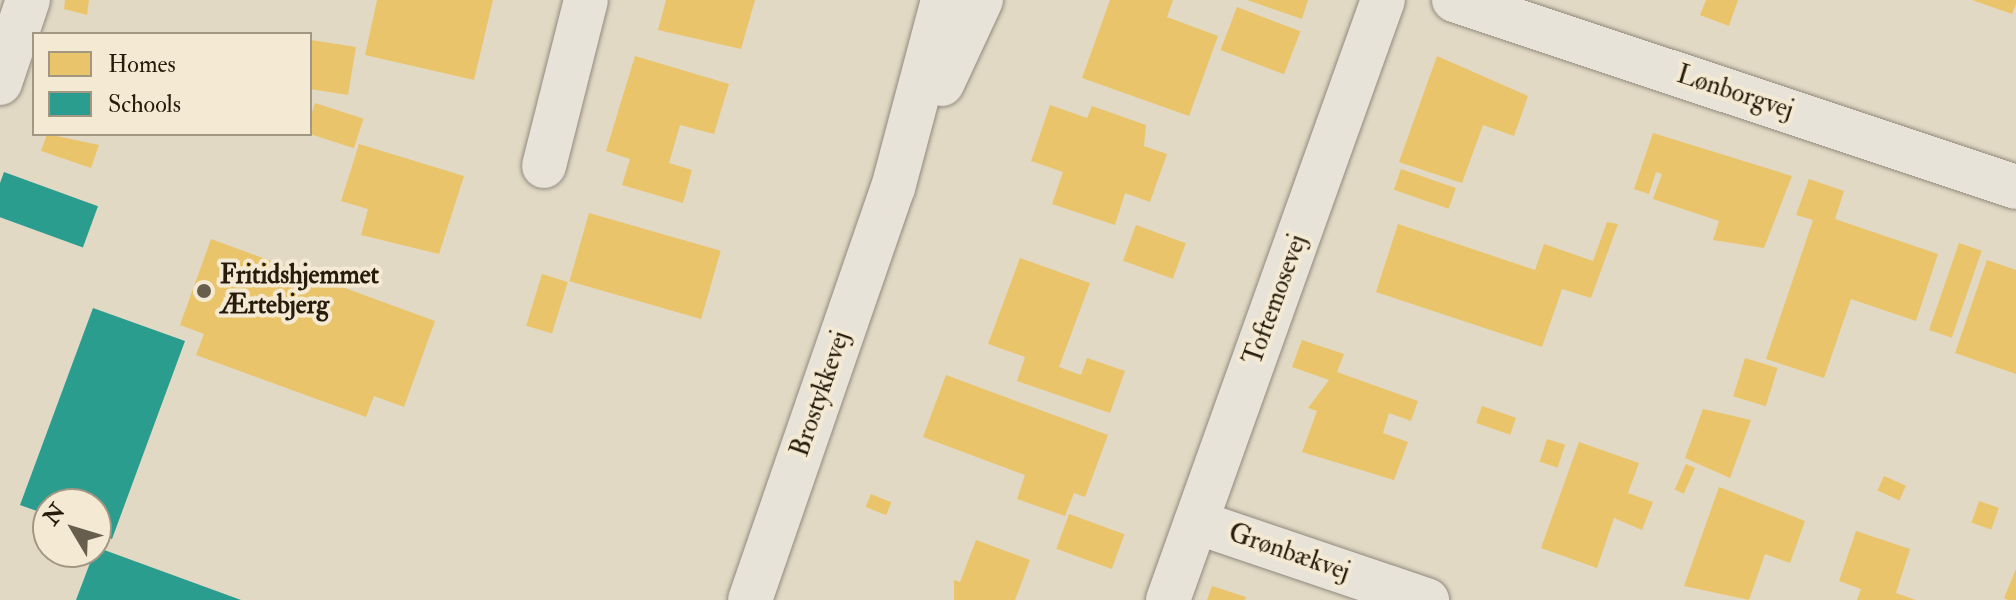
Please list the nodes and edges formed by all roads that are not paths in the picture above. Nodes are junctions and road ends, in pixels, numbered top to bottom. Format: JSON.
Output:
{"nodes":[{"id":1,"x":28,"y":0,"type":"edge"},
{"id":2,"x":586,"y":0,"type":"edge"},
{"id":3,"x":943,"y":0,"type":"edge"},
{"id":4,"x":981,"y":0,"type":"edge"},
{"id":5,"x":1383,"y":0,"type":"edge"},
{"id":6,"x":1454,"y":0,"type":"edge"},
{"id":7,"x":0,"y":83,"type":"edge"},
{"id":8,"x":544,"y":166,"type":"dead end"},
{"id":9,"x":2016,"y":187,"type":"edge"},
{"id":10,"x":893,"y":188,"type":"junction"},
{"id":11,"x":1196,"y":522,"type":"junction"},
{"id":12,"x":750,"y":600,"type":"edge"},
{"id":13,"x":1168,"y":600,"type":"edge"},
{"id":14,"x":1427,"y":600,"type":"edge"}],
"edges":[{"from":1,"to":7,"type":"street"},
{"from":2,"to":8,"type":"street"},
{"from":3,"to":10,"type":"street","name":"Brostykkevej"},
{"from":4,"to":10,"type":"street","name":"Brostykkevej"},
{"from":5,"to":11,"type":"street","name":"Toftemosevej"},
{"from":6,"to":9,"type":"street","name":"Lønborgvej"},
{"from":10,"to":12,"type":"street","name":"Brostykkevej"},
{"from":11,"to":13,"type":"street","name":"Toftemosevej"},
{"from":11,"to":14,"type":"street","name":"Grønbækvej"}]}
